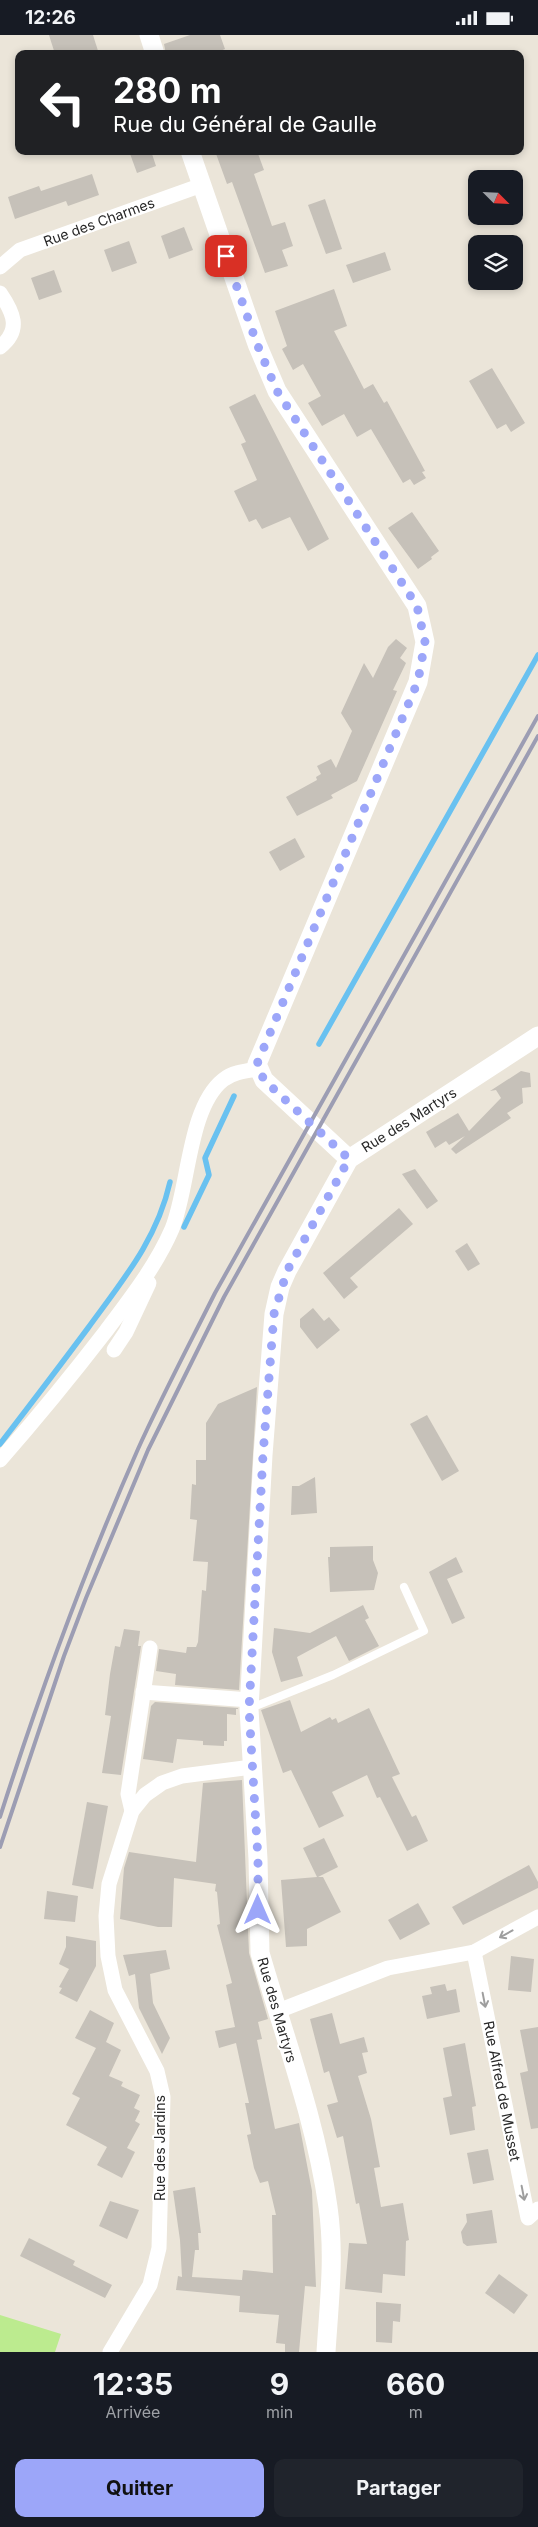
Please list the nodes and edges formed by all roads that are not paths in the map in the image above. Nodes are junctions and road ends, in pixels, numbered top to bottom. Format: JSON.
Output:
{"nodes":[{"id":1,"x":149,"y":35,"type":"edge"},
{"id":2,"x":154,"y":50,"type":"edge"},
{"id":3,"x":191,"y":155,"type":"edge"},
{"id":4,"x":202,"y":185,"type":"junction"},
{"id":5,"x":0,"y":267,"type":"edge"},
{"id":6,"x":0,"y":293,"type":"edge"},
{"id":7,"x":0,"y":347,"type":"edge"},
{"id":8,"x":538,"y":1036,"type":"edge"},
{"id":9,"x":258,"y":1069,"type":"junction"},
{"id":10,"x":349,"y":1159,"type":"junction"},
{"id":11,"x":158,"y":1257,"type":"junction"},
{"id":12,"x":114,"y":1350,"type":"dead end"},
{"id":13,"x":0,"y":1460,"type":"edge"},
{"id":14,"x":404,"y":1587,"type":"dead end"},
{"id":15,"x":150,"y":1649,"type":"dead end"},
{"id":16,"x":143,"y":1692,"type":"junction"},
{"id":17,"x":250,"y":1704,"type":"junction"},
{"id":18,"x":252,"y":1767,"type":"junction"},
{"id":19,"x":132,"y":1811,"type":"junction"},
{"id":20,"x":538,"y":1917,"type":"edge"},
{"id":21,"x":474,"y":1952,"type":"junction"},
{"id":22,"x":278,"y":2011,"type":"junction"},
{"id":23,"x":538,"y":2209,"type":"edge"},
{"id":24,"x":110,"y":2352,"type":"edge"},
{"id":25,"x":326,"y":2352,"type":"edge"}],
"edges":[{"from":1,"to":2,"type":"street"},
{"from":3,"to":4,"type":"street"},
{"from":4,"to":5,"type":"street","name":"Rue des Charmes"},
{"from":4,"to":9,"type":"street"},
{"from":6,"to":7,"type":"street"},
{"from":8,"to":10,"type":"street","name":"Rue des Martyrs"},
{"from":9,"to":10,"type":"street"},
{"from":9,"to":11,"type":"street"},
{"from":10,"to":17,"type":"street","name":"Rue des Martyrs"},
{"from":11,"to":12,"type":"street"},
{"from":11,"to":13,"type":"street"},
{"from":14,"to":17,"type":"lane"},
{"from":15,"to":16,"type":"street"},
{"from":16,"to":17,"type":"street"},
{"from":16,"to":19,"type":"street"},
{"from":17,"to":18,"type":"street","name":"Rue des Martyrs"},
{"from":18,"to":19,"type":"street","name":"Rue des Jardins"},
{"from":18,"to":22,"type":"street","name":"Rue des Martyrs"},
{"from":19,"to":24,"type":"street","name":"Rue des Jardins"},
{"from":20,"to":21,"type":"street","one_way":true},
{"from":21,"to":22,"type":"street"},
{"from":21,"to":23,"type":"street","name":"Rue Alfred de Musset","one_way":true},
{"from":22,"to":25,"type":"street","name":"Rue des Martyrs"}]}
